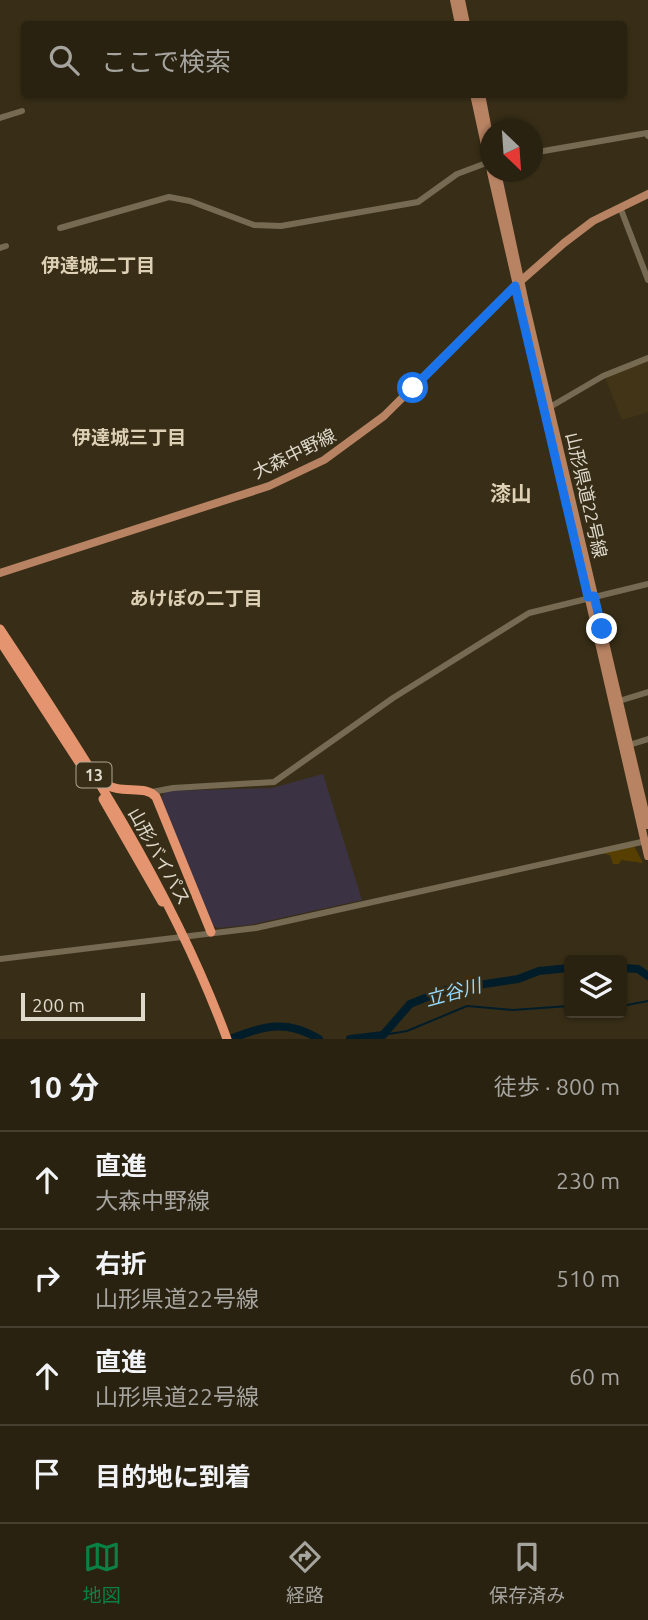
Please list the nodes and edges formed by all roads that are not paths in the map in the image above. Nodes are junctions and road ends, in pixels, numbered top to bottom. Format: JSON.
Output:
{"nodes":[{"id":1,"x":454,"y":0,"type":"edge"},
{"id":2,"x":461,"y":0,"type":"edge"},
{"id":3,"x":458,"y":21,"type":"edge"},
{"id":4,"x":465,"y":21,"type":"edge"},
{"id":5,"x":475,"y":98,"type":"edge"},
{"id":6,"x":482,"y":98,"type":"edge"},
{"id":7,"x":22,"y":111,"type":"dead end"},
{"id":8,"x":0,"y":118,"type":"edge"},
{"id":9,"x":486,"y":119,"type":"edge"},
{"id":10,"x":480,"y":121,"type":"edge"},
{"id":11,"x":648,"y":136,"type":"edge"},
{"id":12,"x":543,"y":151,"type":"edge"},
{"id":13,"x":480,"y":169,"type":"edge"},
{"id":14,"x":494,"y":182,"type":"edge"},
{"id":15,"x":500,"y":182,"type":"edge"},
{"id":16,"x":648,"y":194,"type":"edge"},
{"id":17,"x":620,"y":207,"type":"junction"},
{"id":18,"x":60,"y":228,"type":"dead end"},
{"id":19,"x":648,"y":280,"type":"edge"},
{"id":20,"x":518,"y":284,"type":"junction"},
{"id":21,"x":648,"y":358,"type":"edge"},
{"id":22,"x":550,"y":407,"type":"junction"},
{"id":23,"x":0,"y":573,"type":"edge"},
{"id":24,"x":648,"y":584,"type":"edge"},
{"id":25,"x":591,"y":597,"type":"junction"},
{"id":26,"x":0,"y":629,"type":"edge"},
{"id":27,"x":0,"y":641,"type":"edge"},
{"id":28,"x":648,"y":692,"type":"edge"},
{"id":29,"x":619,"y":701,"type":"junction"},
{"id":30,"x":65,"y":729,"type":"junction"},
{"id":31,"x":648,"y":739,"type":"edge"},
{"id":32,"x":629,"y":745,"type":"junction"},
{"id":33,"x":124,"y":791,"type":"junction"},
{"id":34,"x":152,"y":792,"type":"junction"},
{"id":35,"x":648,"y":825,"type":"edge"},
{"id":36,"x":135,"y":840,"type":"junction"},
{"id":37,"x":646,"y":841,"type":"edge"},
{"id":38,"x":648,"y":856,"type":"edge"},
{"id":39,"x":178,"y":928,"type":"junction"},
{"id":40,"x":211,"y":932,"type":"junction"},
{"id":41,"x":0,"y":959,"type":"edge"},
{"id":42,"x":193,"y":961,"type":"junction"},
{"id":43,"x":221,"y":1039,"type":"edge"},
{"id":44,"x":227,"y":1039,"type":"edge"}],
"edges":[{"from":1,"to":3,"type":"main road"},
{"from":2,"to":4,"type":"main road"},
{"from":5,"to":10,"type":"main road","name":"山形県道22号線"},
{"from":6,"to":9,"type":"main road"},
{"from":7,"to":8,"type":"street"},
{"from":11,"to":12,"type":"street"},
{"from":13,"to":18,"type":"street"},
{"from":14,"to":20,"type":"main road","name":"山形県道22号線"},
{"from":15,"to":20,"type":"main road","name":"山形県道22号線"},
{"from":16,"to":17,"type":"main road","name":"大森中野線"},
{"from":17,"to":19,"type":"street"},
{"from":17,"to":20,"type":"main road","name":"大森中野線"},
{"from":20,"to":22,"type":"main road","name":"山形県道22号線"},
{"from":20,"to":23,"type":"main road","name":"大森中野線"},
{"from":20,"to":25,"type":"main road","name":"山形県道22号線"},
{"from":21,"to":22,"type":"street"},
{"from":22,"to":25,"type":"main road","name":"山形県道22号線"},
{"from":24,"to":25,"type":"street"},
{"from":25,"to":29,"type":"main road","name":"山形県道22号線"},
{"from":25,"to":34,"type":"street"},
{"from":25,"to":37,"type":"main road","name":"山形県道22号線"},
{"from":26,"to":30,"type":"highway","name":"山形バイパス","number":"13"},
{"from":27,"to":39,"type":"highway","name":"山形バイパス","number":"13"},
{"from":28,"to":29,"type":"street"},
{"from":29,"to":32,"type":"main road","name":"山形県道22号線"},
{"from":30,"to":33,"type":"highway"},
{"from":30,"to":36,"type":"highway","name":"山形バイパス","number":"13"},
{"from":31,"to":32,"type":"street"},
{"from":32,"to":35,"type":"main road","name":"山形県道22号線"},
{"from":33,"to":34,"type":"highway"},
{"from":33,"to":36,"type":"highway"},
{"from":34,"to":40,"type":"highway"},
{"from":36,"to":39,"type":"highway","name":"山形バイパス","number":"13"},
{"from":37,"to":38,"type":"main road","name":"山形県道22号線"},
{"from":37,"to":40,"type":"street"},
{"from":39,"to":42,"type":"highway","name":"山形バイパス","number":"13"},
{"from":40,"to":41,"type":"street"},
{"from":42,"to":43,"type":"highway","name":"山形バイパス","number":"13"},
{"from":42,"to":44,"type":"highway","name":"山形バイパス","number":"13"}]}
